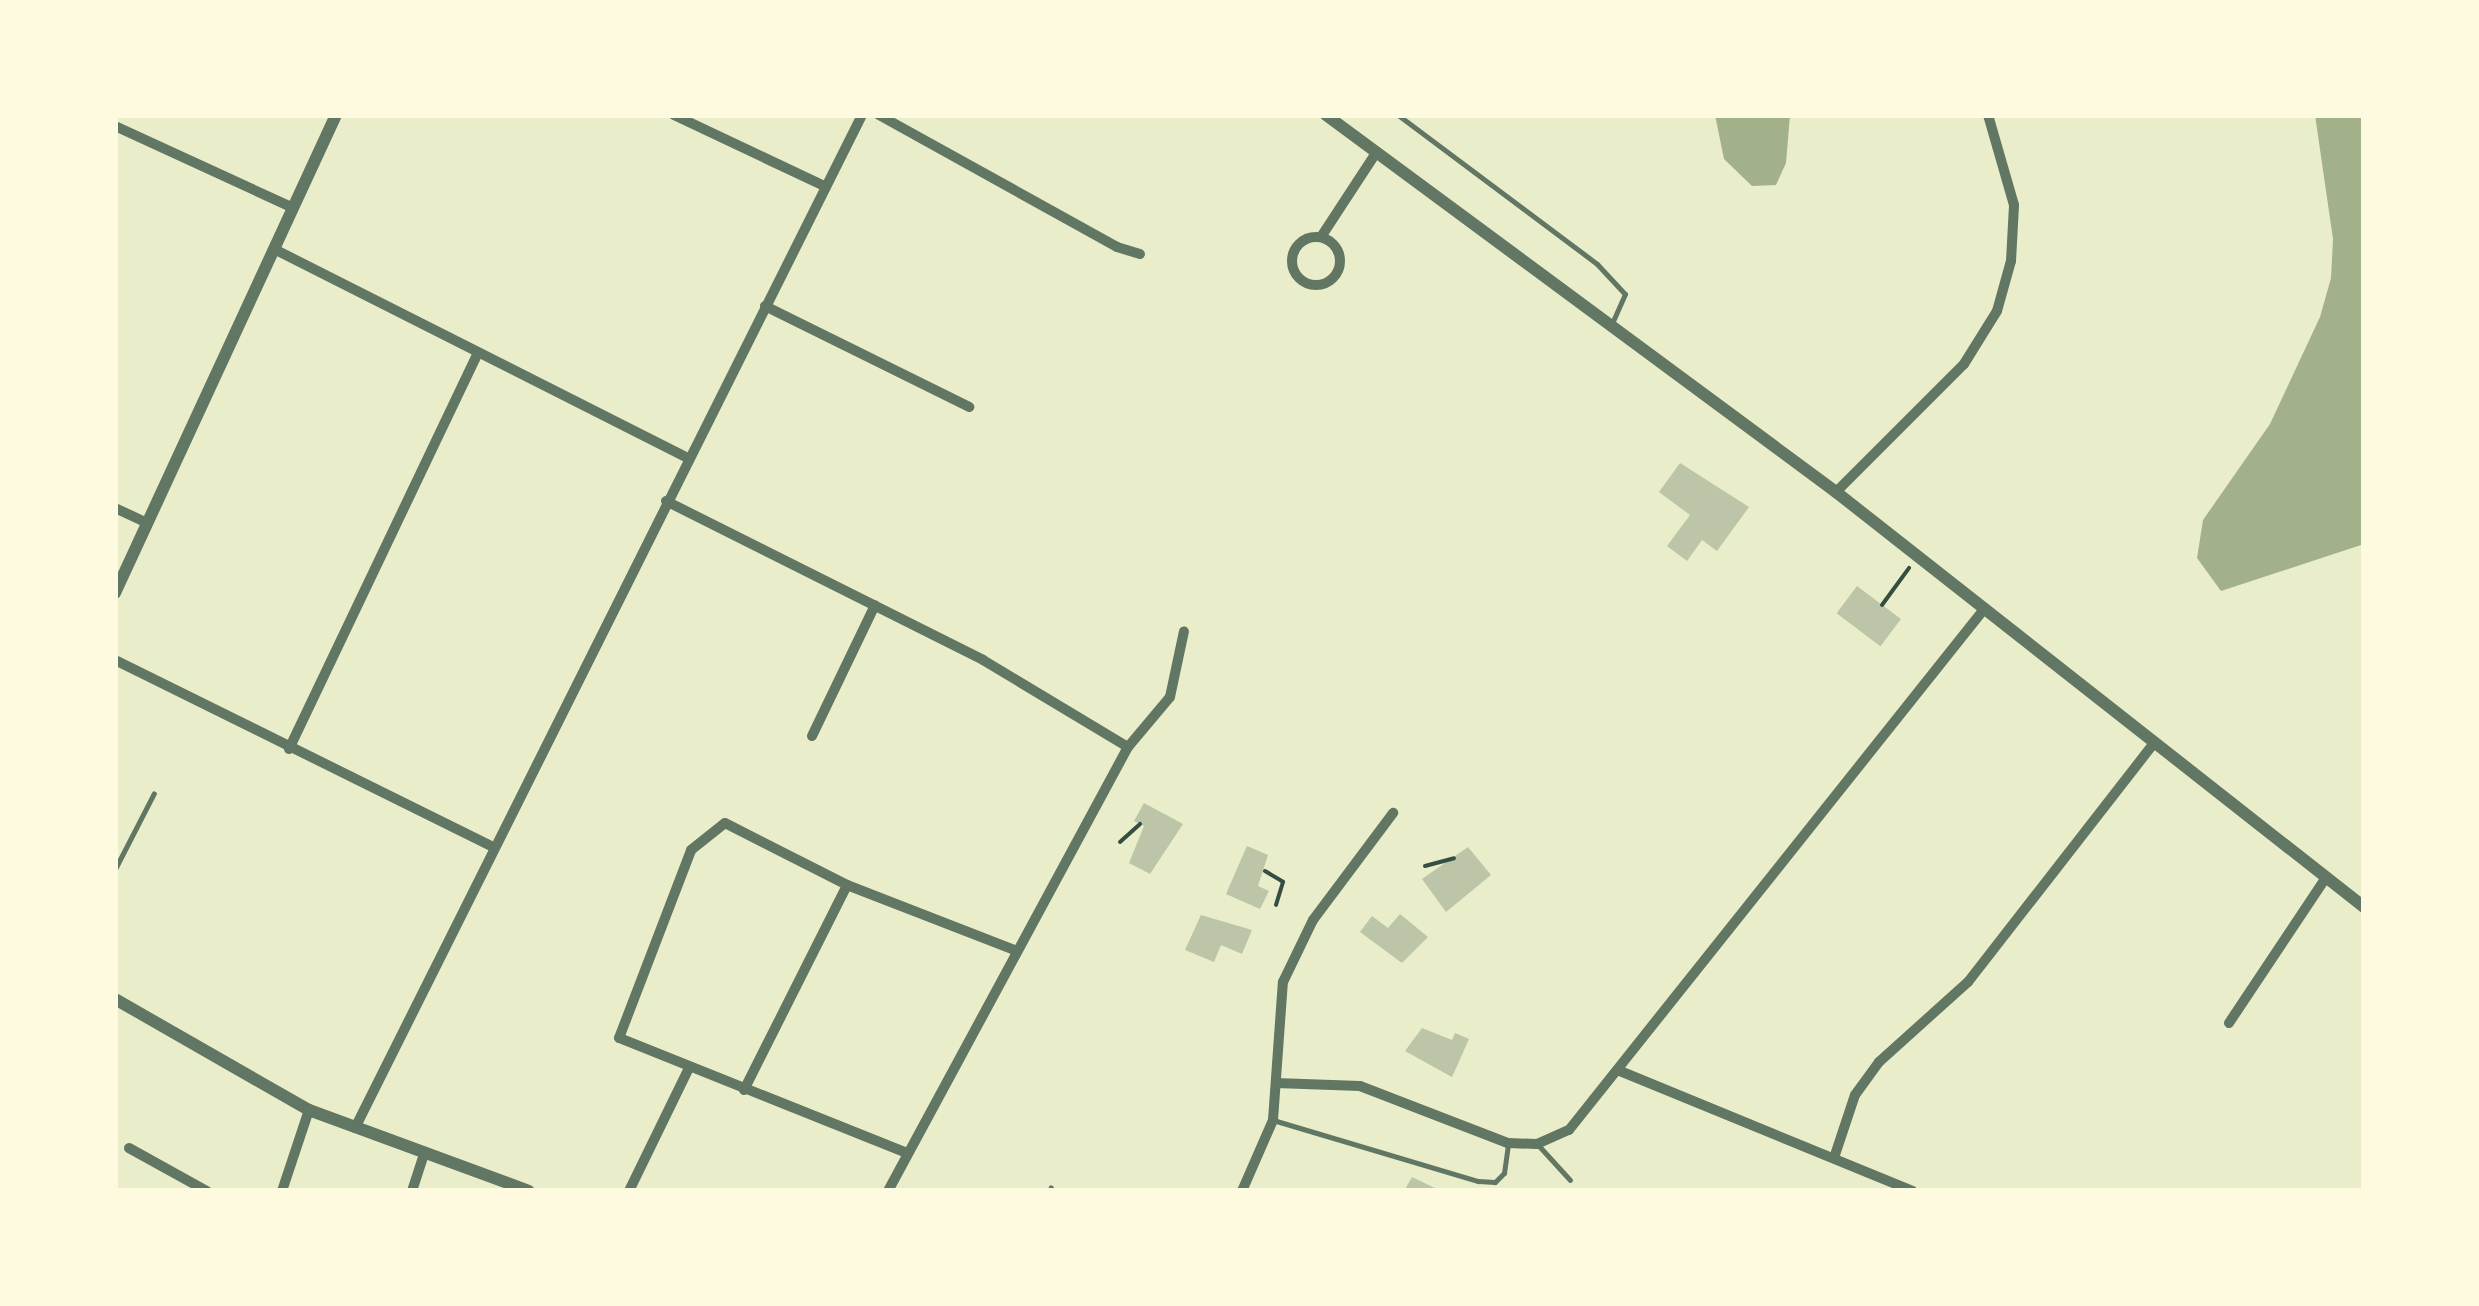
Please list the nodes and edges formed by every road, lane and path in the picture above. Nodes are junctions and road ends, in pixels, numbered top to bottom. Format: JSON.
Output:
{"nodes":[{"id":1,"x":336,"y":115,"type":"edge"},
{"id":2,"x":674,"y":115,"type":"edge"},
{"id":3,"x":862,"y":115,"type":"edge"},
{"id":4,"x":879,"y":115,"type":"edge"},
{"id":5,"x":1326,"y":115,"type":"edge"},
{"id":6,"x":1398,"y":115,"type":"edge"},
{"id":7,"x":1988,"y":115,"type":"edge"},
{"id":8,"x":115,"y":126,"type":"edge"},
{"id":9,"x":1376,"y":153,"type":"junction"},
{"id":10,"x":826,"y":187,"type":"junction"},
{"id":11,"x":292,"y":208,"type":"junction"},
{"id":12,"x":1320,"y":237,"type":"junction"},
{"id":13,"x":274,"y":249,"type":"junction"},
{"id":14,"x":1140,"y":254,"type":"dead end"},
{"id":15,"x":765,"y":306,"type":"junction"},
{"id":16,"x":1610,"y":326,"type":"junction"},
{"id":17,"x":478,"y":353,"type":"junction"},
{"id":18,"x":968,"y":407,"type":"dead end"},
{"id":19,"x":687,"y":458,"type":"junction"},
{"id":20,"x":1836,"y":492,"type":"junction"},
{"id":21,"x":666,"y":501,"type":"junction"},
{"id":22,"x":115,"y":508,"type":"edge"},
{"id":23,"x":147,"y":523,"type":"junction"},
{"id":24,"x":1918,"y":556,"type":"junction"},
{"id":25,"x":115,"y":593,"type":"edge"},
{"id":26,"x":875,"y":605,"type":"junction"},
{"id":27,"x":1882,"y":605,"type":"dead end"},
{"id":28,"x":1985,"y":608,"type":"junction"},
{"id":29,"x":1184,"y":631,"type":"dead end"},
{"id":30,"x":115,"y":660,"type":"edge"},
{"id":31,"x":812,"y":736,"type":"dead end"},
{"id":32,"x":2154,"y":743,"type":"junction"},
{"id":33,"x":1128,"y":747,"type":"junction"},
{"id":34,"x":290,"y":749,"type":"junction"},
{"id":35,"x":154,"y":793,"type":"dead end"},
{"id":36,"x":1394,"y":814,"type":"dead end"},
{"id":37,"x":1140,"y":824,"type":"dead end"},
{"id":38,"x":1120,"y":842,"type":"dead end"},
{"id":39,"x":491,"y":846,"type":"junction"},
{"id":40,"x":1454,"y":858,"type":"dead end"},
{"id":41,"x":1425,"y":866,"type":"dead end"},
{"id":42,"x":115,"y":869,"type":"edge"},
{"id":43,"x":1265,"y":871,"type":"dead end"},
{"id":44,"x":2325,"y":879,"type":"junction"},
{"id":45,"x":847,"y":885,"type":"junction"},
{"id":46,"x":1276,"y":905,"type":"dead end"},
{"id":47,"x":2364,"y":907,"type":"edge"},
{"id":48,"x":1015,"y":950,"type":"junction"},
{"id":49,"x":115,"y":999,"type":"edge"},
{"id":50,"x":2229,"y":1023,"type":"dead end"},
{"id":51,"x":688,"y":1070,"type":"junction"},
{"id":52,"x":1620,"y":1071,"type":"junction"},
{"id":53,"x":1276,"y":1082,"type":"junction"},
{"id":54,"x":744,"y":1090,"type":"junction"},
{"id":55,"x":308,"y":1110,"type":"junction"},
{"id":56,"x":1273,"y":1120,"type":"junction"},
{"id":57,"x":355,"y":1128,"type":"junction"},
{"id":58,"x":1508,"y":1143,"type":"junction"},
{"id":59,"x":1537,"y":1144,"type":"junction"},
{"id":60,"x":129,"y":1148,"type":"dead end"},
{"id":61,"x":424,"y":1153,"type":"junction"},
{"id":62,"x":907,"y":1153,"type":"junction"},
{"id":63,"x":1834,"y":1158,"type":"junction"},
{"id":64,"x":1570,"y":1180,"type":"dead end"},
{"id":65,"x":207,"y":1191,"type":"edge"},
{"id":66,"x":282,"y":1191,"type":"edge"},
{"id":67,"x":412,"y":1191,"type":"edge"},
{"id":68,"x":529,"y":1191,"type":"edge"},
{"id":69,"x":629,"y":1191,"type":"edge"},
{"id":70,"x":888,"y":1191,"type":"edge"},
{"id":71,"x":1242,"y":1191,"type":"edge"},
{"id":72,"x":1912,"y":1191,"type":"edge"}],
"edges":[{"from":1,"to":11,"type":"street"},
{"from":2,"to":10,"type":"street"},
{"from":3,"to":10,"type":"street"},
{"from":4,"to":14,"type":"street"},
{"from":5,"to":9,"type":"street"},
{"from":6,"to":16,"type":"lane"},
{"from":7,"to":20,"type":"street"},
{"from":8,"to":11,"type":"street"},
{"from":9,"to":12,"type":"street"},
{"from":9,"to":16,"type":"street"},
{"from":10,"to":15,"type":"street"},
{"from":11,"to":13,"type":"street"},
{"from":12,"to":12,"type":"street"},
{"from":13,"to":17,"type":"street"},
{"from":13,"to":23,"type":"street"},
{"from":15,"to":18,"type":"street"},
{"from":15,"to":19,"type":"street"},
{"from":16,"to":20,"type":"street"},
{"from":17,"to":19,"type":"street"},
{"from":17,"to":34,"type":"street"},
{"from":19,"to":21,"type":"street"},
{"from":20,"to":24,"type":"street"},
{"from":21,"to":26,"type":"street"},
{"from":21,"to":39,"type":"street"},
{"from":22,"to":23,"type":"street"},
{"from":23,"to":25,"type":"street"},
{"from":24,"to":27,"type":"path"},
{"from":24,"to":28,"type":"street"},
{"from":26,"to":31,"type":"street"},
{"from":26,"to":33,"type":"street"},
{"from":28,"to":32,"type":"street"},
{"from":28,"to":52,"type":"street"},
{"from":29,"to":33,"type":"street"},
{"from":30,"to":34,"type":"street"},
{"from":32,"to":44,"type":"street"},
{"from":32,"to":63,"type":"street"},
{"from":33,"to":48,"type":"street"},
{"from":34,"to":39,"type":"street"},
{"from":35,"to":42,"type":"lane"},
{"from":36,"to":53,"type":"street"},
{"from":37,"to":38,"type":"path"},
{"from":39,"to":57,"type":"street"},
{"from":40,"to":41,"type":"path"},
{"from":43,"to":46,"type":"path"},
{"from":44,"to":47,"type":"street"},
{"from":44,"to":50,"type":"street"},
{"from":45,"to":48,"type":"street"},
{"from":45,"to":51,"type":"street"},
{"from":45,"to":54,"type":"street"},
{"from":48,"to":62,"type":"street"},
{"from":49,"to":55,"type":"street"},
{"from":51,"to":54,"type":"street"},
{"from":51,"to":69,"type":"street"},
{"from":52,"to":59,"type":"street"},
{"from":52,"to":63,"type":"street"},
{"from":53,"to":56,"type":"street"},
{"from":53,"to":58,"type":"street"},
{"from":54,"to":62,"type":"street"},
{"from":55,"to":57,"type":"street"},
{"from":55,"to":66,"type":"street"},
{"from":56,"to":58,"type":"lane"},
{"from":56,"to":71,"type":"street"},
{"from":57,"to":61,"type":"street"},
{"from":58,"to":59,"type":"street"},
{"from":59,"to":64,"type":"lane"},
{"from":60,"to":65,"type":"street"},
{"from":61,"to":67,"type":"street"},
{"from":61,"to":68,"type":"street"},
{"from":62,"to":70,"type":"street"},
{"from":63,"to":72,"type":"street"}]}
